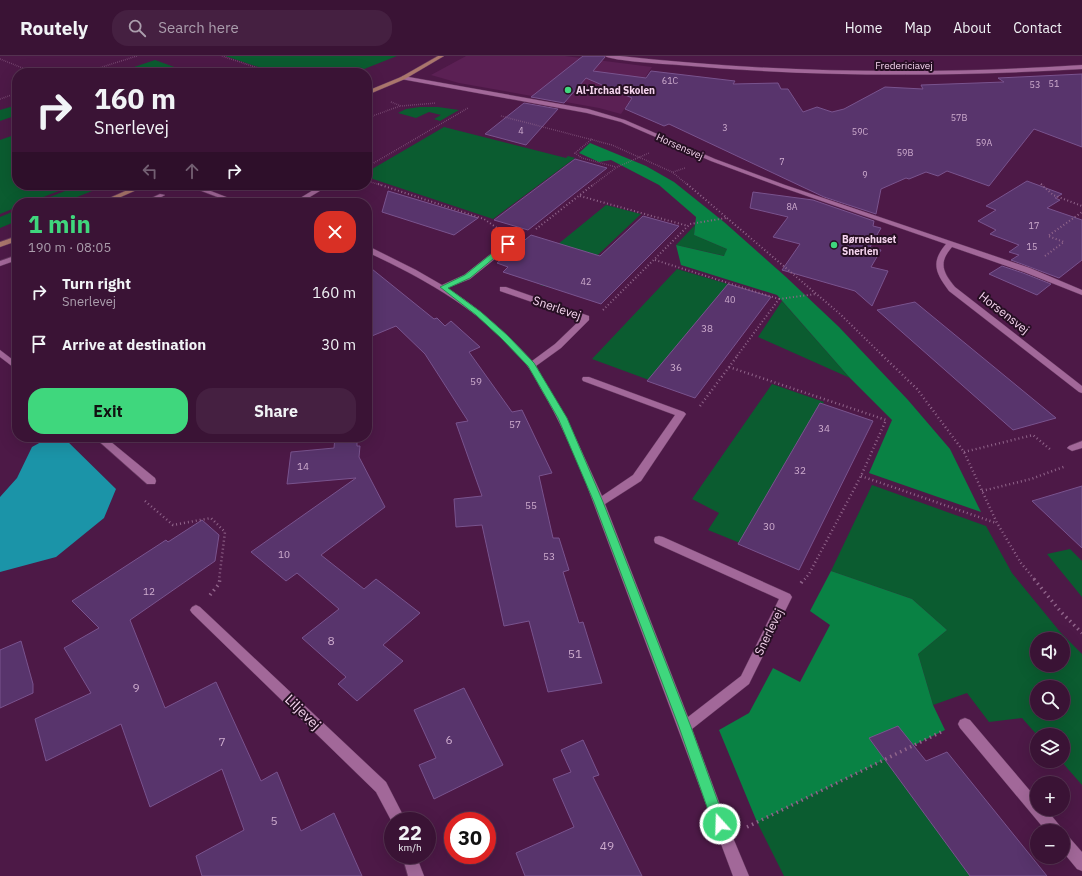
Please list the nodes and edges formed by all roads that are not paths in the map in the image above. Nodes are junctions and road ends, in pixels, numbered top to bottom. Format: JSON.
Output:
{"nodes":[{"id":1,"x":442,"y":56,"type":"edge"},
{"id":2,"x":607,"y":56,"type":"edge"},
{"id":3,"x":1082,"y":67,"type":"edge"},
{"id":4,"x":403,"y":78,"type":"junction"},
{"id":5,"x":372,"y":91,"type":"edge"},
{"id":6,"x":133,"y":190,"type":"edge"},
{"id":7,"x":203,"y":190,"type":"edge"},
{"id":8,"x":318,"y":190,"type":"edge"},
{"id":9,"x":162,"y":195,"type":"dead end"},
{"id":10,"x":113,"y":198,"type":"edge"},
{"id":11,"x":155,"y":198,"type":"edge"},
{"id":12,"x":225,"y":198,"type":"edge"},
{"id":13,"x":304,"y":198,"type":"edge"},
{"id":14,"x":518,"y":236,"type":"road end"},
{"id":15,"x":12,"y":240,"type":"edge"},
{"id":16,"x":0,"y":244,"type":"edge"},
{"id":17,"x":950,"y":244,"type":"junction"},
{"id":18,"x":372,"y":251,"type":"edge"},
{"id":19,"x":12,"y":259,"type":"edge"},
{"id":20,"x":0,"y":264,"type":"edge"},
{"id":21,"x":443,"y":287,"type":"junction"},
{"id":22,"x":503,"y":289,"type":"dead end"},
{"id":23,"x":1082,"y":294,"type":"edge"},
{"id":24,"x":0,"y":353,"type":"edge"},
{"id":25,"x":12,"y":363,"type":"edge"},
{"id":26,"x":531,"y":365,"type":"junction"},
{"id":27,"x":586,"y":379,"type":"dead end"},
{"id":28,"x":1082,"y":390,"type":"edge"},
{"id":29,"x":105,"y":442,"type":"edge"},
{"id":30,"x":1082,"y":444,"type":"edge"},
{"id":31,"x":1072,"y":448,"type":"road end"},
{"id":32,"x":151,"y":481,"type":"road end"},
{"id":33,"x":599,"y":502,"type":"junction"},
{"id":34,"x":659,"y":540,"type":"dead end"},
{"id":35,"x":196,"y":610,"type":"road end"},
{"id":36,"x":965,"y":724,"type":"road end"},
{"id":37,"x":685,"y":727,"type":"junction"},
{"id":38,"x":394,"y":812,"type":"edge"},
{"id":39,"x":1049,"y":824,"type":"edge"},
{"id":40,"x":1070,"y":849,"type":"edge"},
{"id":41,"x":412,"y":864,"type":"edge"},
{"id":42,"x":1082,"y":864,"type":"edge"},
{"id":43,"x":416,"y":876,"type":"edge"},
{"id":44,"x":741,"y":876,"type":"edge"}],
"edges":[{"from":1,"to":4,"type":"main road"},
{"from":2,"to":3,"type":"street","name":"Fredericiavej"},
{"from":4,"to":5,"type":"main road"},
{"from":4,"to":17,"type":"street","name":"Horsensvej"},
{"from":6,"to":10,"type":"main road"},
{"from":7,"to":12,"type":"street"},
{"from":8,"to":13,"type":"street"},
{"from":9,"to":11,"type":"street"},
{"from":14,"to":21,"type":"street"},
{"from":15,"to":16,"type":"main road"},
{"from":17,"to":23,"type":"street","name":"Horsensvej"},
{"from":17,"to":28,"type":"street","name":"Horsensvej"},
{"from":18,"to":21,"type":"street"},
{"from":19,"to":20,"type":"street"},
{"from":21,"to":26,"type":"street"},
{"from":22,"to":26,"type":"street","name":"Snerlevej"},
{"from":24,"to":25,"type":"street"},
{"from":26,"to":33,"type":"street"},
{"from":27,"to":33,"type":"street"},
{"from":29,"to":32,"type":"street"},
{"from":30,"to":31,"type":"street"},
{"from":33,"to":37,"type":"street"},
{"from":34,"to":37,"type":"street","name":"Snerlevej"},
{"from":35,"to":38,"type":"street","name":"Liljevej"},
{"from":36,"to":39,"type":"street"},
{"from":37,"to":44,"type":"street"},
{"from":40,"to":42,"type":"street"},
{"from":41,"to":43,"type":"street"}]}
